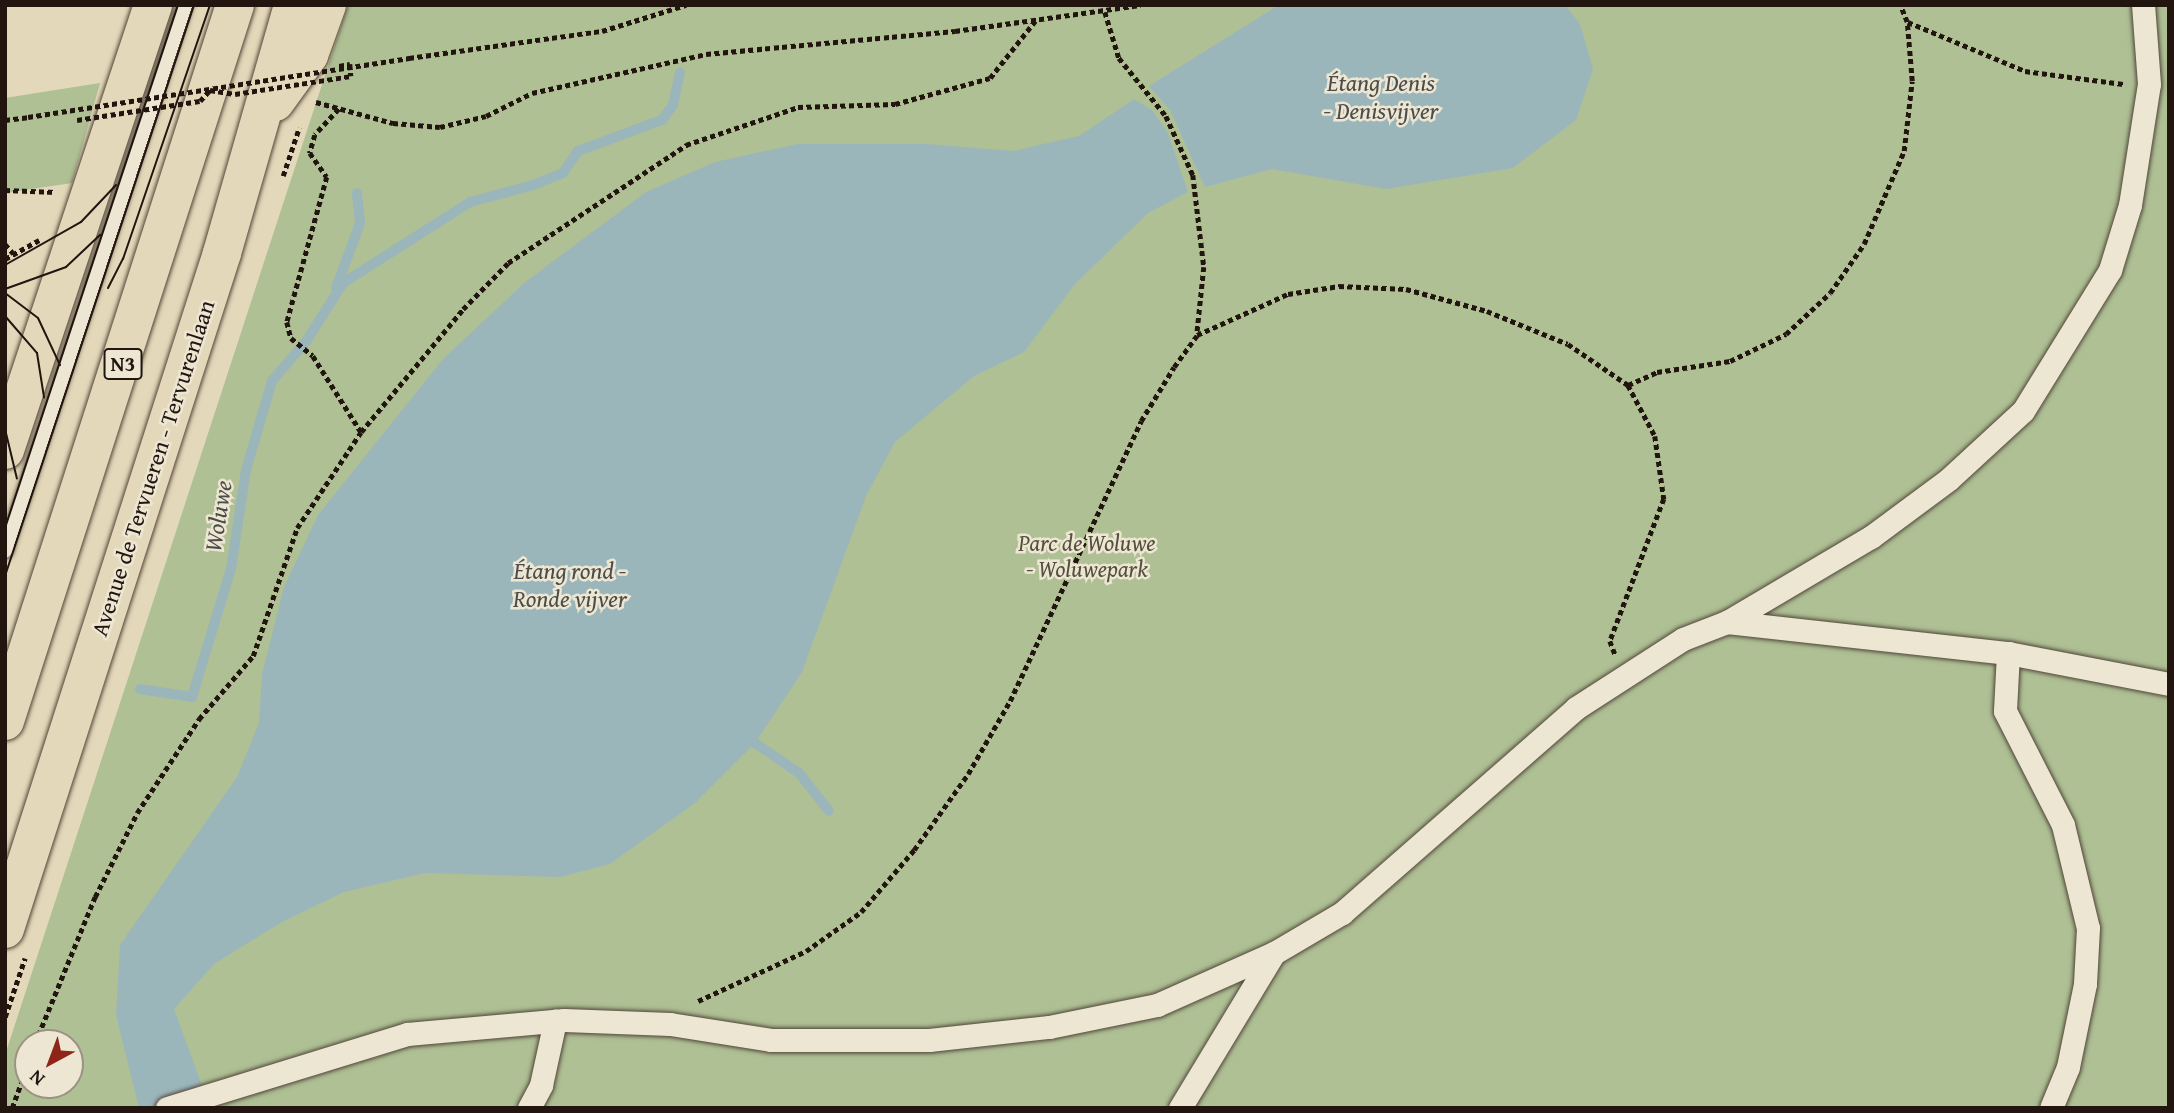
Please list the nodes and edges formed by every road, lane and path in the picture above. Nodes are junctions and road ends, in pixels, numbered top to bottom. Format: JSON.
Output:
{"nodes":[{"id":1,"x":153,"y":5,"type":"edge"},
{"id":2,"x":185,"y":5,"type":"edge"},
{"id":3,"x":235,"y":5,"type":"edge"},
{"id":4,"x":293,"y":5,"type":"edge"},
{"id":5,"x":327,"y":5,"type":"edge"},
{"id":6,"x":686,"y":5,"type":"edge"},
{"id":7,"x":1140,"y":5,"type":"edge"},
{"id":8,"x":1900,"y":5,"type":"edge"},
{"id":9,"x":2143,"y":5,"type":"edge"},
{"id":10,"x":1105,"y":12,"type":"junction"},
{"id":11,"x":1035,"y":21,"type":"junction"},
{"id":12,"x":1907,"y":22,"type":"junction"},
{"id":13,"x":351,"y":76,"type":"dead end"},
{"id":14,"x":2149,"y":84,"type":"junction"},
{"id":15,"x":210,"y":90,"type":"junction"},
{"id":16,"x":308,"y":100,"type":"dead end"},
{"id":17,"x":339,"y":109,"type":"junction"},
{"id":18,"x":5,"y":120,"type":"edge"},
{"id":19,"x":78,"y":120,"type":"dead end"},
{"id":20,"x":258,"y":127,"type":"junction"},
{"id":21,"x":5,"y":190,"type":"edge"},
{"id":22,"x":76,"y":193,"type":"junction"},
{"id":23,"x":5,"y":244,"type":"edge"},
{"id":24,"x":106,"y":244,"type":"junction"},
{"id":25,"x":5,"y":259,"type":"edge"},
{"id":26,"x":1197,"y":335,"type":"junction"},
{"id":27,"x":1628,"y":385,"type":"junction"},
{"id":28,"x":361,"y":432,"type":"junction"},
{"id":29,"x":5,"y":450,"type":"edge"},
{"id":30,"x":5,"y":551,"type":"edge"},
{"id":31,"x":1727,"y":622,"type":"junction"},
{"id":32,"x":2008,"y":653,"type":"junction"},
{"id":33,"x":1623,"y":674,"type":"junction"},
{"id":34,"x":2169,"y":684,"type":"edge"},
{"id":35,"x":5,"y":721,"type":"edge"},
{"id":36,"x":5,"y":929,"type":"edge"},
{"id":37,"x":1274,"y":953,"type":"junction"},
{"id":38,"x":555,"y":1021,"type":"junction"},
{"id":39,"x":670,"y":1024,"type":"junction"},
{"id":40,"x":42,"y":1029,"type":"edge"},
{"id":41,"x":167,"y":1108,"type":"edge"},
{"id":42,"x":529,"y":1108,"type":"edge"},
{"id":43,"x":1180,"y":1108,"type":"edge"},
{"id":44,"x":2051,"y":1108,"type":"edge"}],
"edges":[{"from":1,"to":22,"type":"main road"},
{"from":2,"to":24,"type":"lane"},
{"from":3,"to":35,"type":"main road","number":"N3"},
{"from":4,"to":20,"type":"main road","name":"Avenue de Tervueren - Tervurenlaan"},
{"from":5,"to":20,"type":"main road"},
{"from":6,"to":15,"type":"path","bridge":true},
{"from":7,"to":10,"type":"path"},
{"from":8,"to":12,"type":"path"},
{"from":9,"to":14,"type":"street"},
{"from":10,"to":11,"type":"path"},
{"from":10,"to":26,"type":"path"},
{"from":11,"to":17,"type":"path"},
{"from":11,"to":28,"type":"path"},
{"from":12,"to":14,"type":"path"},
{"from":12,"to":27,"type":"path"},
{"from":13,"to":15,"type":"path","bridge":true},
{"from":14,"to":31,"type":"street"},
{"from":15,"to":18,"type":"path","bridge":true},
{"from":15,"to":19,"type":"path","bridge":true},
{"from":16,"to":17,"type":"path"},
{"from":17,"to":28,"type":"path"},
{"from":20,"to":36,"type":"main road","name":"Avenue de Tervueren - Tervurenlaan"},
{"from":21,"to":22,"type":"path"},
{"from":22,"to":24,"type":"lane"},
{"from":22,"to":29,"type":"main road"},
{"from":23,"to":25,"type":"path"},
{"from":24,"to":30,"type":"lane"},
{"from":26,"to":27,"type":"path"},
{"from":26,"to":39,"type":"path"},
{"from":27,"to":33,"type":"path"},
{"from":28,"to":40,"type":"path"},
{"from":31,"to":32,"type":"street"},
{"from":31,"to":33,"type":"street"},
{"from":32,"to":34,"type":"street"},
{"from":32,"to":44,"type":"street"},
{"from":33,"to":37,"type":"street"},
{"from":37,"to":39,"type":"street"},
{"from":37,"to":43,"type":"street"},
{"from":38,"to":39,"type":"street"},
{"from":38,"to":41,"type":"street"},
{"from":38,"to":42,"type":"street"}]}
